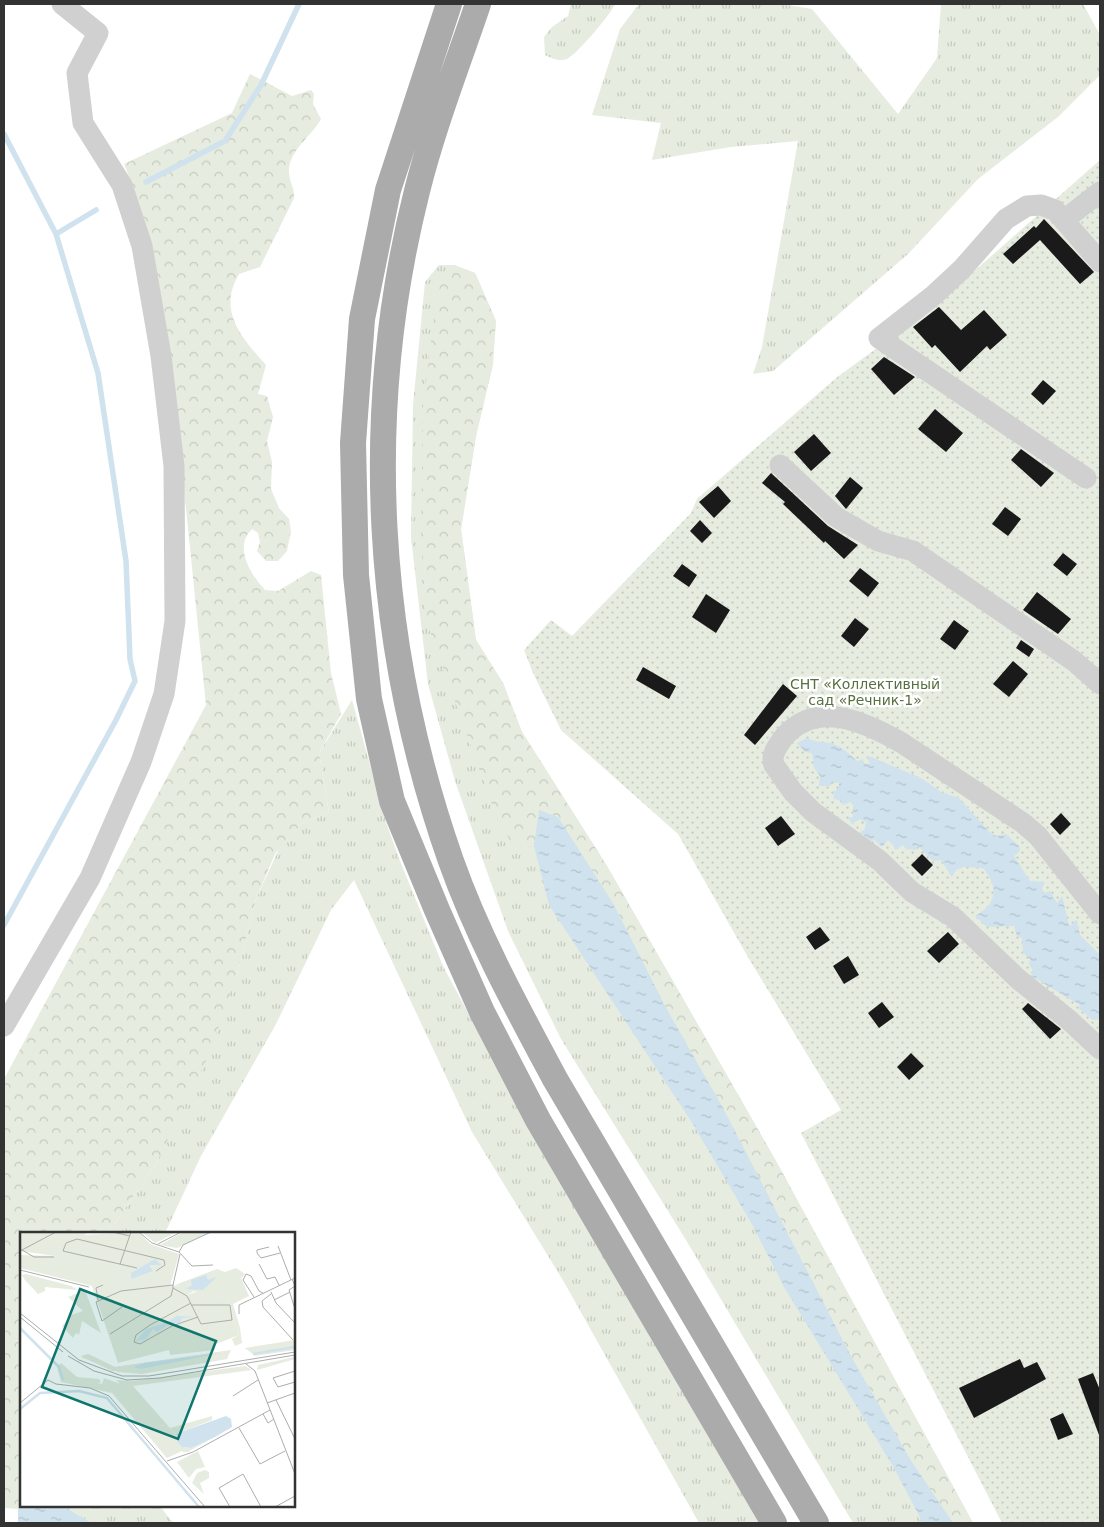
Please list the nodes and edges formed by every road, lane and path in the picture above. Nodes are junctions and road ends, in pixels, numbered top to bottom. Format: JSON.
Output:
{"nodes":[{"id":1,"x":62,"y":4,"type":"edge"},
{"id":2,"x":448,"y":4,"type":"edge"},
{"id":3,"x":478,"y":4,"type":"edge"},
{"id":4,"x":1100,"y":192,"type":"edge"},
{"id":5,"x":1064,"y":220,"type":"junction"},
{"id":6,"x":1100,"y":262,"type":"edge"},
{"id":7,"x":780,"y":465,"type":"dead end"},
{"id":8,"x":1086,"y":478,"type":"dead end"},
{"id":9,"x":1100,"y":684,"type":"edge"},
{"id":10,"x":1100,"y":914,"type":"edge"},
{"id":11,"x":4,"y":1026,"type":"edge"},
{"id":12,"x":1100,"y":1049,"type":"edge"},
{"id":13,"x":774,"y":1523,"type":"edge"},
{"id":14,"x":816,"y":1523,"type":"edge"}],
"edges":[{"from":1,"to":11,"type":"street"},
{"from":2,"to":13,"type":"main road"},
{"from":3,"to":14,"type":"main road"},
{"from":4,"to":5,"type":"street"},
{"from":5,"to":6,"type":"street"},
{"from":5,"to":8,"type":"street"},
{"from":7,"to":9,"type":"street"},
{"from":10,"to":12,"type":"street"}]}
